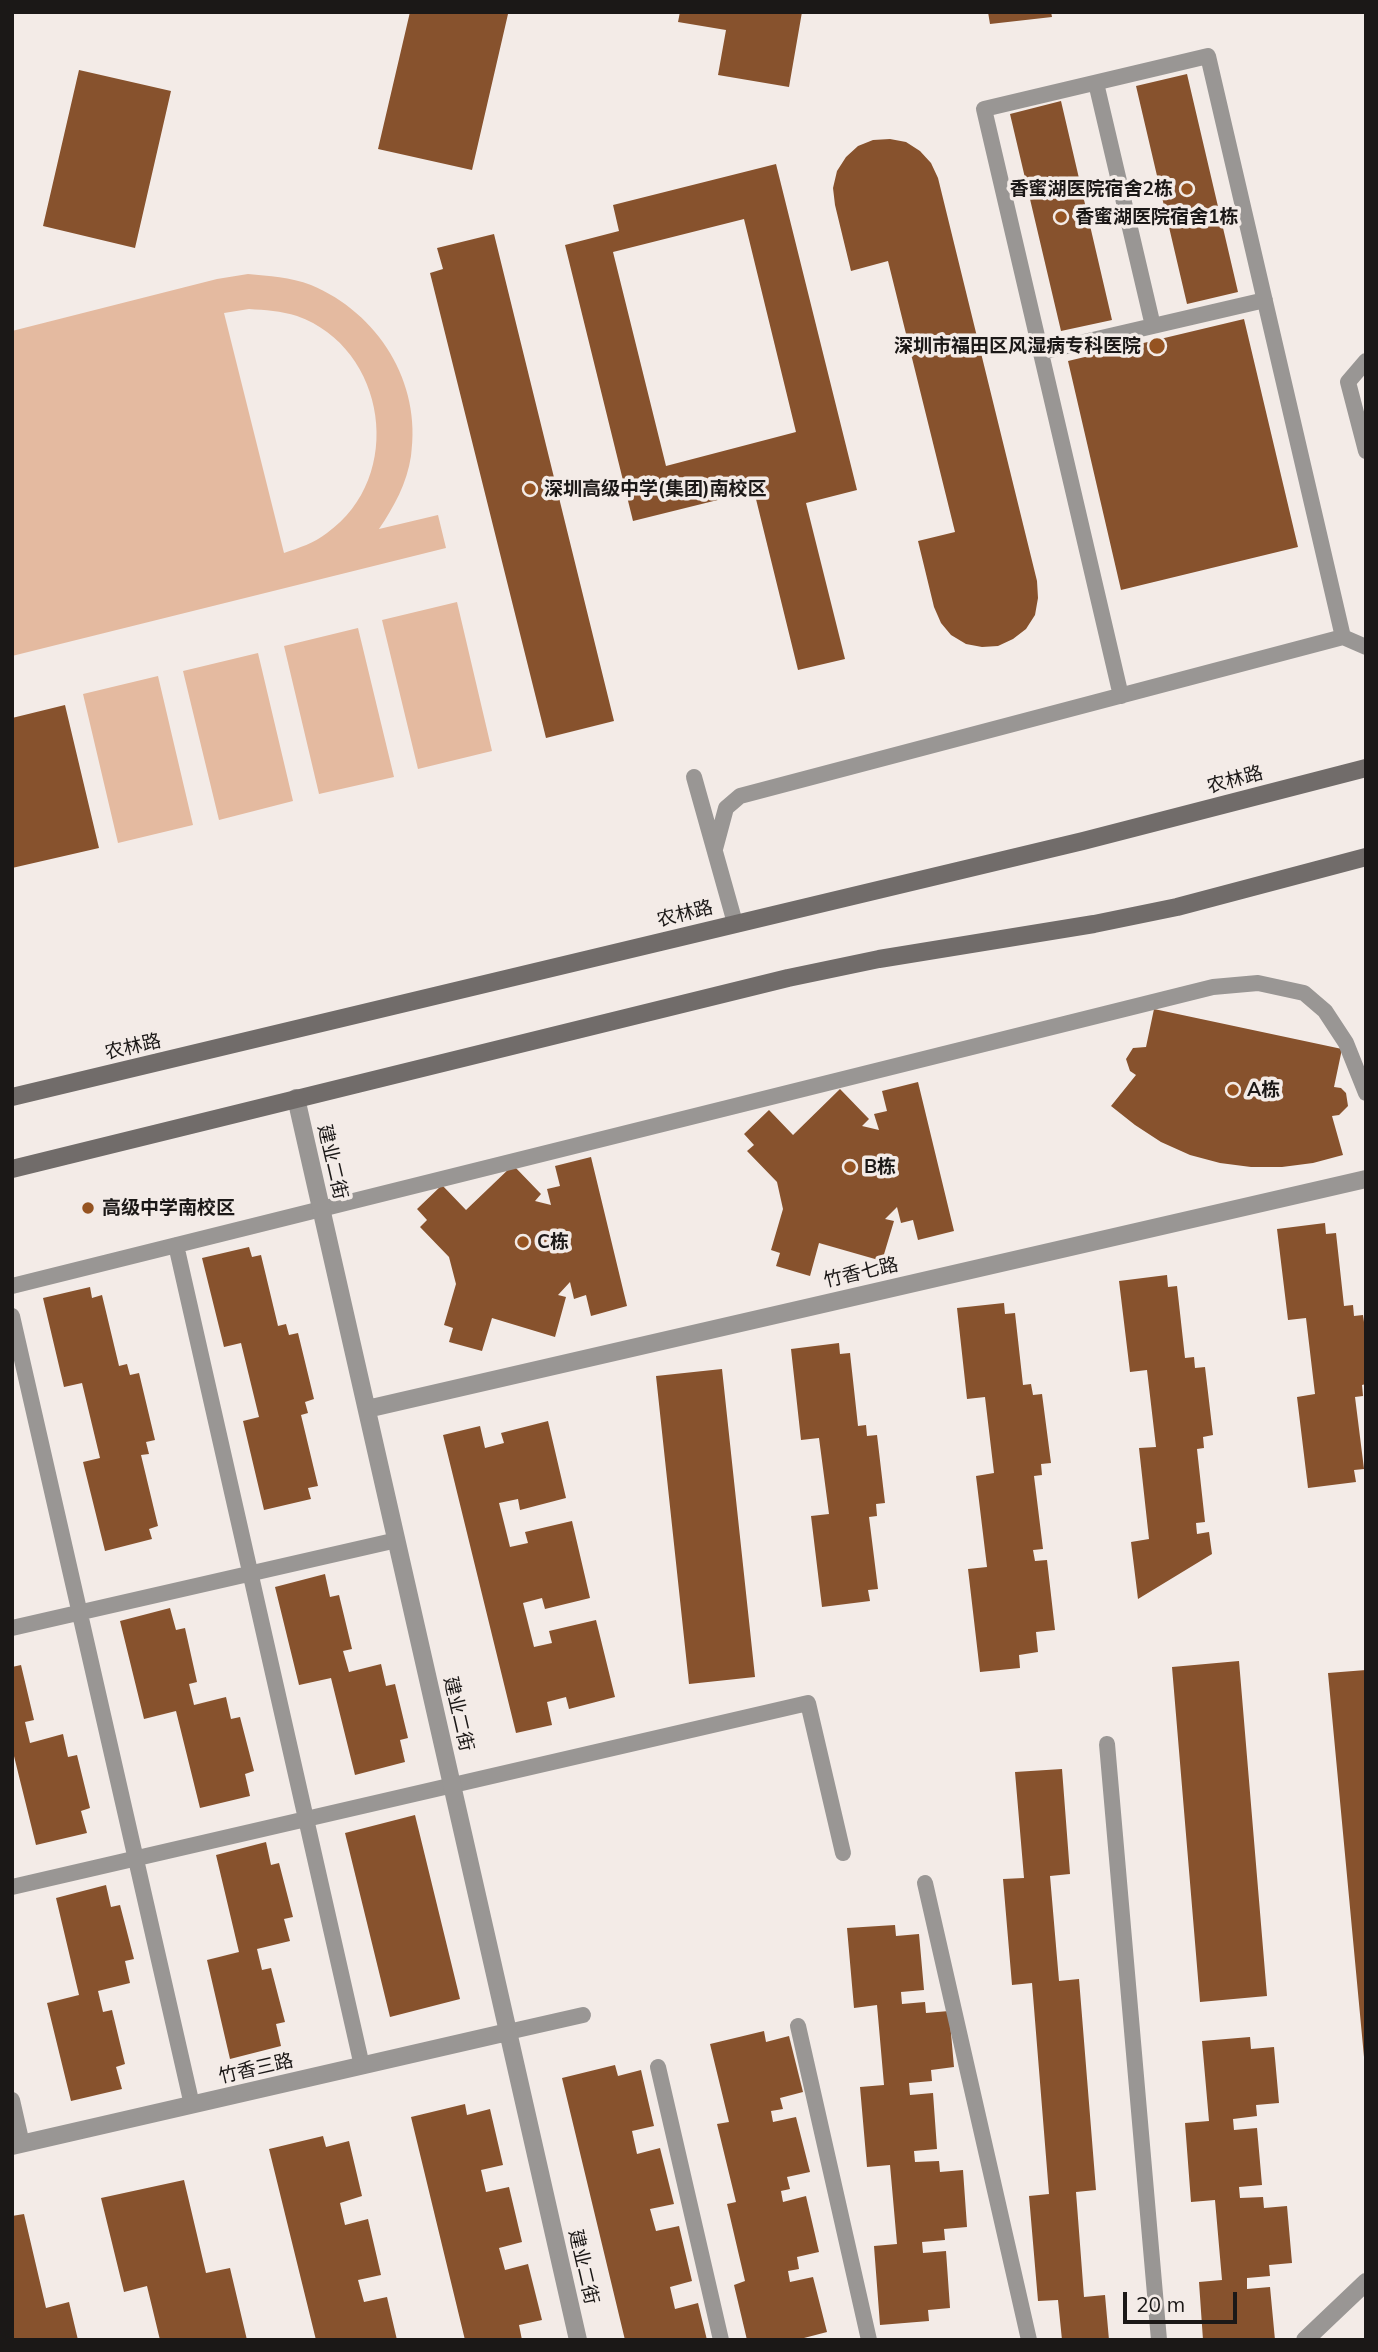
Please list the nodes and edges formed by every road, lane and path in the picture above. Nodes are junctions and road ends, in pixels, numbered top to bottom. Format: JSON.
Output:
{"nodes":[{"id":1,"x":1096,"y":83,"type":"junction"},
{"id":2,"x":1265,"y":300,"type":"junction"},
{"id":3,"x":1153,"y":326,"type":"junction"},
{"id":4,"x":1041,"y":352,"type":"junction"},
{"id":5,"x":1366,"y":362,"type":"edge"},
{"id":6,"x":1366,"y":451,"type":"edge"},
{"id":7,"x":1343,"y":637,"type":"junction"},
{"id":8,"x":1366,"y":647,"type":"edge"},
{"id":9,"x":1121,"y":696,"type":"junction"},
{"id":10,"x":1366,"y":768,"type":"edge"},
{"id":11,"x":694,"y":777,"type":"dead end"},
{"id":12,"x":715,"y":849,"type":"junction"},
{"id":13,"x":1366,"y":857,"type":"edge"},
{"id":14,"x":735,"y":923,"type":"junction"},
{"id":15,"x":1366,"y":1093,"type":"edge"},
{"id":16,"x":12,"y":1097,"type":"edge"},
{"id":17,"x":296,"y":1098,"type":"junction"},
{"id":18,"x":12,"y":1169,"type":"edge"},
{"id":19,"x":1366,"y":1179,"type":"edge"},
{"id":20,"x":321,"y":1209,"type":"junction"},
{"id":21,"x":176,"y":1245,"type":"junction"},
{"id":22,"x":12,"y":1286,"type":"edge"},
{"id":23,"x":12,"y":1316,"type":"edge"},
{"id":24,"x":367,"y":1409,"type":"junction"},
{"id":25,"x":397,"y":1540,"type":"junction"},
{"id":26,"x":250,"y":1573,"type":"junction"},
{"id":27,"x":80,"y":1612,"type":"junction"},
{"id":28,"x":12,"y":1628,"type":"edge"},
{"id":29,"x":1107,"y":1744,"type":"dead end"},
{"id":30,"x":452,"y":1785,"type":"junction"},
{"id":31,"x":306,"y":1818,"type":"junction"},
{"id":32,"x":843,"y":1853,"type":"dead end"},
{"id":33,"x":135,"y":1858,"type":"junction"},
{"id":34,"x":925,"y":1883,"type":"dead end"},
{"id":35,"x":12,"y":1886,"type":"edge"},
{"id":36,"x":583,"y":2015,"type":"dead end"},
{"id":37,"x":798,"y":2026,"type":"dead end"},
{"id":38,"x":508,"y":2032,"type":"junction"},
{"id":39,"x":362,"y":2066,"type":"junction"},
{"id":40,"x":659,"y":2067,"type":"dead end"},
{"id":41,"x":12,"y":2100,"type":"edge"},
{"id":42,"x":192,"y":2105,"type":"junction"},
{"id":43,"x":17,"y":2145,"type":"edge"},
{"id":44,"x":1366,"y":2282,"type":"edge"},
{"id":45,"x":578,"y":2340,"type":"edge"},
{"id":46,"x":721,"y":2340,"type":"edge"},
{"id":47,"x":869,"y":2340,"type":"edge"},
{"id":48,"x":1029,"y":2340,"type":"edge"},
{"id":49,"x":1159,"y":2340,"type":"edge"},
{"id":50,"x":1305,"y":2340,"type":"edge"}],
"edges":[{"from":1,"to":2,"type":"lane"},
{"from":1,"to":3,"type":"lane"},
{"from":1,"to":4,"type":"lane"},
{"from":2,"to":3,"type":"lane"},
{"from":2,"to":7,"type":"lane"},
{"from":3,"to":4,"type":"lane"},
{"from":4,"to":9,"type":"lane"},
{"from":5,"to":6,"type":"lane"},
{"from":7,"to":8,"type":"lane"},
{"from":7,"to":9,"type":"lane"},
{"from":9,"to":12,"type":"lane"},
{"from":10,"to":14,"type":"main road","name":"农林路"},
{"from":11,"to":12,"type":"lane"},
{"from":12,"to":14,"type":"lane"},
{"from":13,"to":17,"type":"main road"},
{"from":14,"to":16,"type":"main road","name":"农林路"},
{"from":15,"to":20,"type":"lane"},
{"from":17,"to":18,"type":"main road"},
{"from":17,"to":20,"type":"street","name":"建业二街"},
{"from":19,"to":24,"type":"street","name":"竹香七路"},
{"from":20,"to":21,"type":"lane"},
{"from":20,"to":24,"type":"street","name":"建业二街"},
{"from":21,"to":22,"type":"lane"},
{"from":21,"to":26,"type":"lane"},
{"from":23,"to":27,"type":"lane"},
{"from":24,"to":25,"type":"street","name":"建业二街"},
{"from":25,"to":26,"type":"lane"},
{"from":25,"to":30,"type":"street","name":"建业二街"},
{"from":26,"to":27,"type":"lane"},
{"from":26,"to":31,"type":"lane"},
{"from":27,"to":28,"type":"lane"},
{"from":27,"to":33,"type":"lane"},
{"from":29,"to":49,"type":"lane"},
{"from":30,"to":31,"type":"lane"},
{"from":30,"to":32,"type":"lane"},
{"from":30,"to":38,"type":"street","name":"建业二街"},
{"from":31,"to":33,"type":"lane"},
{"from":31,"to":39,"type":"lane"},
{"from":33,"to":35,"type":"lane"},
{"from":33,"to":42,"type":"lane"},
{"from":34,"to":48,"type":"lane"},
{"from":36,"to":38,"type":"lane"},
{"from":37,"to":47,"type":"lane"},
{"from":38,"to":39,"type":"street","name":"竹香三路"},
{"from":38,"to":45,"type":"street","name":"建业二街"},
{"from":39,"to":42,"type":"street","name":"竹香三路"},
{"from":40,"to":46,"type":"lane"},
{"from":41,"to":43,"type":"lane"},
{"from":42,"to":43,"type":"street","name":"竹香三路"},
{"from":44,"to":50,"type":"street"}]}
